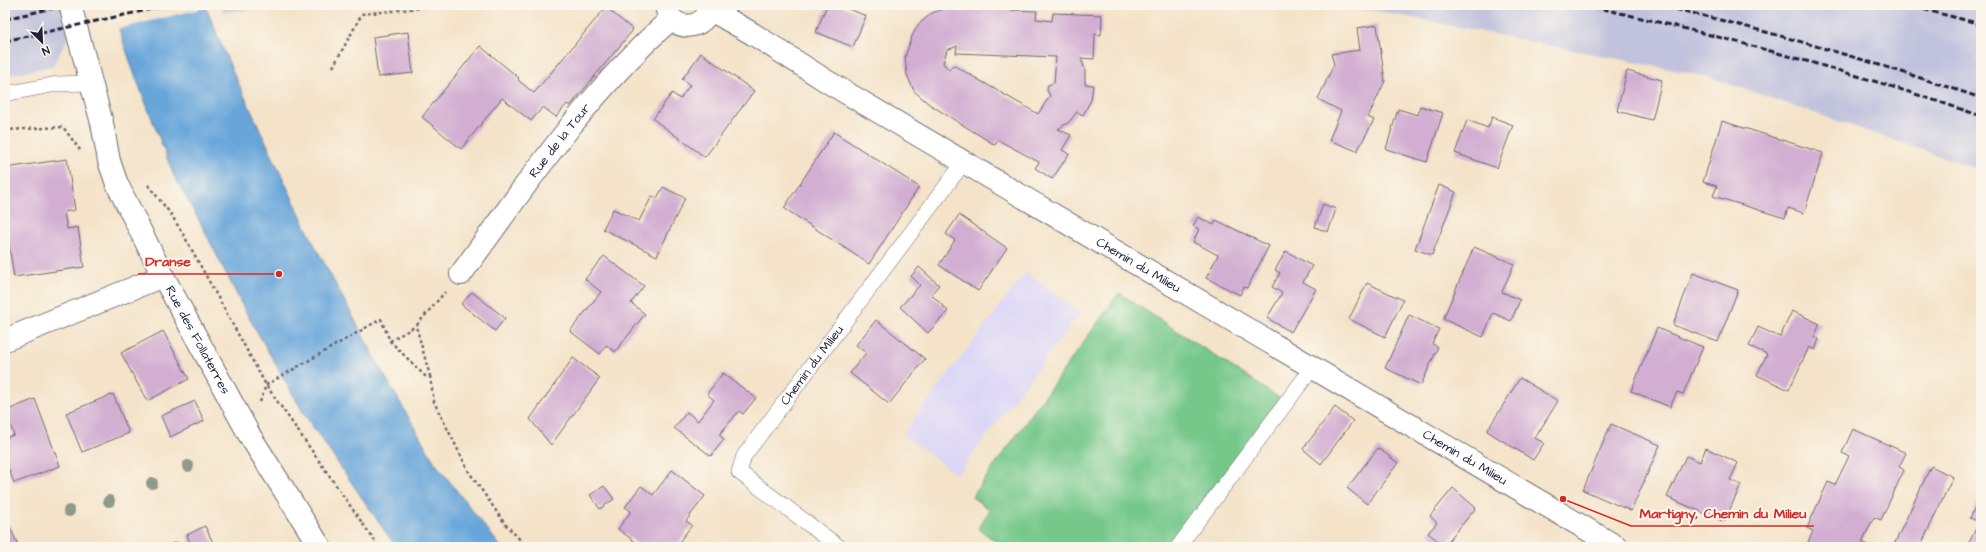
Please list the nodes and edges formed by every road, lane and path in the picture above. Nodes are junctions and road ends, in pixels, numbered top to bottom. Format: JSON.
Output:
{"nodes":[{"id":1,"x":70,"y":5,"type":"edge"},
{"id":2,"x":449,"y":5,"type":"edge"},
{"id":3,"x":709,"y":7,"type":"edge"},
{"id":4,"x":668,"y":12,"type":"edge"},
{"id":5,"x":333,"y":67,"type":"dead end"},
{"id":6,"x":90,"y":83,"type":"junction"},
{"id":7,"x":5,"y":94,"type":"edge"},
{"id":8,"x":5,"y":130,"type":"edge"},
{"id":9,"x":83,"y":154,"type":"dead end"},
{"id":10,"x":964,"y":162,"type":"junction"},
{"id":11,"x":144,"y":179,"type":"dead end"},
{"id":12,"x":461,"y":274,"type":"joint"},
{"id":13,"x":163,"y":276,"type":"junction"},
{"id":14,"x":416,"y":326,"type":"junction"},
{"id":15,"x":5,"y":340,"type":"edge"},
{"id":16,"x":390,"y":341,"type":"junction"},
{"id":17,"x":1313,"y":367,"type":"junction"},
{"id":18,"x":430,"y":376,"type":"junction"},
{"id":19,"x":266,"y":385,"type":"junction"},
{"id":20,"x":320,"y":547,"type":"edge"},
{"id":21,"x":379,"y":547,"type":"edge"},
{"id":22,"x":527,"y":547,"type":"edge"},
{"id":23,"x":839,"y":547,"type":"edge"},
{"id":24,"x":1178,"y":547,"type":"edge"},
{"id":25,"x":1617,"y":547,"type":"edge"}],
"edges":[{"from":1,"to":6,"type":"street","name":"Rue des Follaterres"},
{"from":2,"to":5,"type":"path"},
{"from":3,"to":4,"type":"street"},
{"from":3,"to":10,"type":"street","name":"Chemin du Milieu"},
{"from":4,"to":12,"type":"street","name":"Rue de la Tour"},
{"from":6,"to":7,"type":"lane"},
{"from":6,"to":13,"type":"street","name":"Rue des Follaterres"},
{"from":8,"to":9,"type":"path"},
{"from":10,"to":17,"type":"street","name":"Chemin du Milieu"},
{"from":10,"to":23,"type":"lane","name":"Chemin du Milieu"},
{"from":11,"to":19,"type":"path"},
{"from":12,"to":14,"type":"path"},
{"from":13,"to":15,"type":"street"},
{"from":13,"to":20,"type":"street","name":"Rue des Follaterres"},
{"from":14,"to":16,"type":"path"},
{"from":14,"to":18,"type":"path"},
{"from":16,"to":18,"type":"path"},
{"from":16,"to":19,"type":"path"},
{"from":17,"to":24,"type":"lane"},
{"from":17,"to":25,"type":"street","name":"Chemin du Milieu"},
{"from":18,"to":22,"type":"path"},
{"from":19,"to":21,"type":"path"}]}
